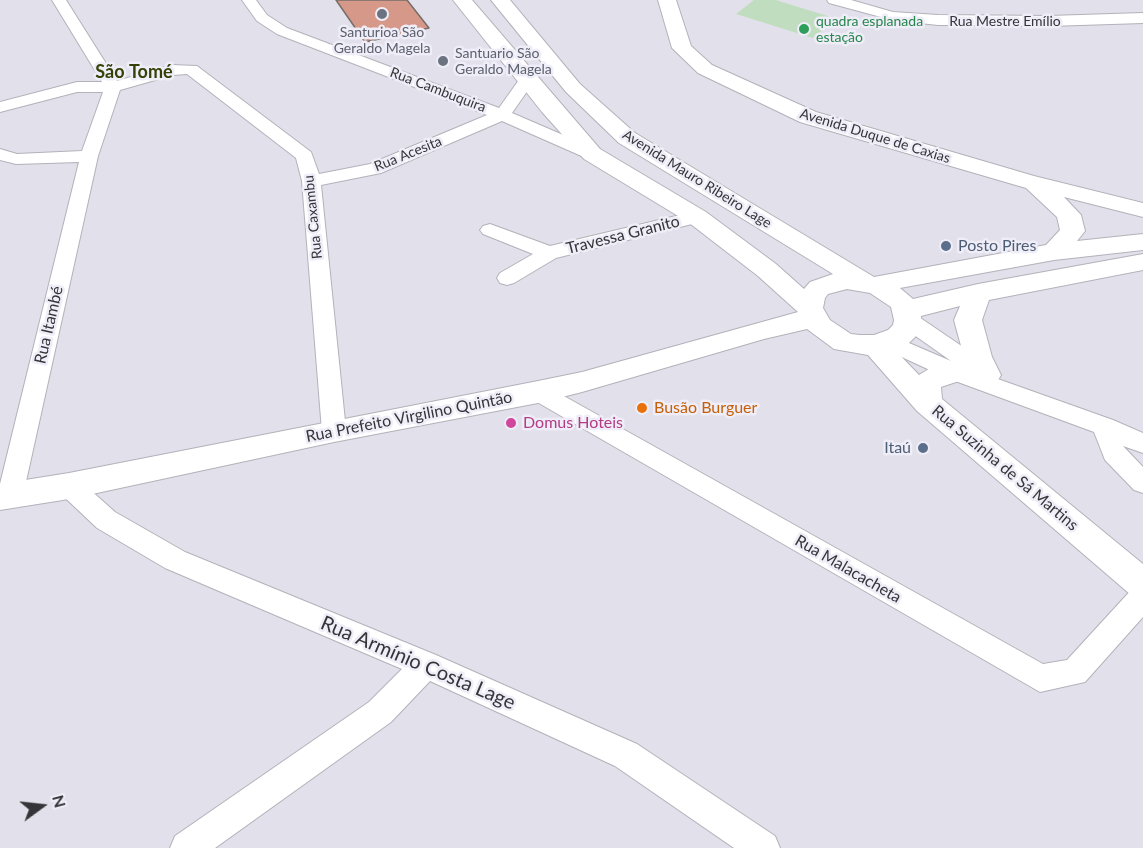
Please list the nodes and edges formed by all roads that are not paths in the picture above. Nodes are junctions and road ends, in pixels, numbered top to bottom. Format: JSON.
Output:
{"nodes":[{"id":1,"x":59,"y":0,"type":"edge"},
{"id":2,"x":249,"y":0,"type":"edge"},
{"id":3,"x":462,"y":0,"type":"edge"},
{"id":4,"x":500,"y":0,"type":"edge"},
{"id":5,"x":667,"y":0,"type":"edge"},
{"id":6,"x":834,"y":0,"type":"edge"},
{"id":7,"x":929,"y":0,"type":"edge"},
{"id":8,"x":1143,"y":18,"type":"edge"},
{"id":9,"x":938,"y":20,"type":"junction"},
{"id":10,"x":527,"y":80,"type":"junction"},
{"id":11,"x":113,"y":87,"type":"junction"},
{"id":12,"x":0,"y":107,"type":"edge"},
{"id":13,"x":502,"y":115,"type":"junction"},
{"id":14,"x":0,"y":154,"type":"edge"},
{"id":15,"x":592,"y":154,"type":"junction"},
{"id":16,"x":89,"y":156,"type":"junction"},
{"id":17,"x":311,"y":181,"type":"junction"},
{"id":18,"x":1031,"y":183,"type":"junction"},
{"id":19,"x":1143,"y":210,"type":"edge"},
{"id":20,"x":697,"y":217,"type":"junction"},
{"id":21,"x":1143,"y":225,"type":"edge"},
{"id":22,"x":490,"y":230,"type":"dead end"},
{"id":23,"x":1143,"y":242,"type":"edge"},
{"id":24,"x":1054,"y":252,"type":"junction"},
{"id":25,"x":549,"y":253,"type":"junction"},
{"id":26,"x":1143,"y":262,"type":"edge"},
{"id":27,"x":1113,"y":268,"type":"junction"},
{"id":28,"x":1143,"y":275,"type":"edge"},
{"id":29,"x":507,"y":278,"type":"dead end"},
{"id":30,"x":871,"y":284,"type":"junction"},
{"id":31,"x":978,"y":293,"type":"junction"},
{"id":32,"x":811,"y":313,"type":"junction"},
{"id":33,"x":907,"y":315,"type":"junction"},
{"id":34,"x":882,"y":344,"type":"junction"},
{"id":35,"x":955,"y":372,"type":"junction"},
{"id":36,"x":998,"y":382,"type":"junction"},
{"id":37,"x":538,"y":392,"type":"junction"},
{"id":38,"x":927,"y":403,"type":"junction"},
{"id":39,"x":1104,"y":426,"type":"junction"},
{"id":40,"x":334,"y":430,"type":"junction"},
{"id":41,"x":1143,"y":444,"type":"edge"},
{"id":42,"x":1143,"y":483,"type":"edge"},
{"id":43,"x":69,"y":486,"type":"junction"},
{"id":44,"x":5,"y":496,"type":"edge"},
{"id":45,"x":1143,"y":584,"type":"edge"},
{"id":46,"x":1143,"y":597,"type":"edge"},
{"id":47,"x":426,"y":665,"type":"junction"},
{"id":48,"x":187,"y":848,"type":"edge"},
{"id":49,"x":764,"y":848,"type":"edge"}],
"edges":[{"from":1,"to":11,"type":"street"},
{"from":2,"to":13,"type":"street","name":"Rua Cambuquira"},
{"from":3,"to":10,"type":"street","name":"Avenida Mauro Ribeiro Lage"},
{"from":4,"to":30,"type":"street","name":"Avenida Mauro Ribeiro Lage"},
{"from":5,"to":18,"type":"street","name":"Avenida Duque de Caxias"},
{"from":6,"to":9,"type":"street","name":"Rua Mestre Emílio"},
{"from":7,"to":9,"type":"street"},
{"from":8,"to":9,"type":"street","name":"Rua Mestre Emílio"},
{"from":10,"to":13,"type":"street"},
{"from":10,"to":15,"type":"street","name":"Avenida Mauro Ribeiro Lage"},
{"from":11,"to":12,"type":"street"},
{"from":11,"to":16,"type":"street","name":"Rua Itambé"},
{"from":11,"to":17,"type":"street","name":"Rua Caxambu"},
{"from":13,"to":15,"type":"street","name":"Rua Cambuquira"},
{"from":13,"to":17,"type":"street","name":"Rua Acesita"},
{"from":14,"to":16,"type":"street"},
{"from":15,"to":20,"type":"street","name":"Avenida Mauro Ribeiro Lage"},
{"from":16,"to":44,"type":"street","name":"Rua Itambé"},
{"from":17,"to":40,"type":"street","name":"Rua Caxambu"},
{"from":18,"to":19,"type":"street","name":"Avenida Duque de Caxias"},
{"from":18,"to":21,"type":"street","name":"Avenida Duque de Caxias"},
{"from":18,"to":24,"type":"street"},
{"from":20,"to":25,"type":"street","name":"Travessa Granito"},
{"from":20,"to":32,"type":"street","name":"Avenida Mauro Ribeiro Lage"},
{"from":22,"to":25,"type":"street","name":"Travessa Granito"},
{"from":23,"to":24,"type":"street"},
{"from":24,"to":30,"type":"street"},
{"from":25,"to":29,"type":"street","name":"Travessa Granito"},
{"from":26,"to":27,"type":"street"},
{"from":27,"to":28,"type":"street"},
{"from":27,"to":31,"type":"street"},
{"from":30,"to":32,"type":"street"},
{"from":30,"to":33,"type":"street"},
{"from":31,"to":33,"type":"street"},
{"from":31,"to":36,"type":"street"},
{"from":32,"to":34,"type":"street"},
{"from":32,"to":37,"type":"street","name":"Rua Prefeito Virgilino Quintão"},
{"from":33,"to":34,"type":"street"},
{"from":33,"to":36,"type":"street"},
{"from":34,"to":35,"type":"street"},
{"from":34,"to":38,"type":"street","name":"Rua Suzinha de Sá Martins"},
{"from":35,"to":36,"type":"street"},
{"from":35,"to":38,"type":"street"},
{"from":36,"to":39,"type":"street"},
{"from":37,"to":40,"type":"street","name":"Rua Prefeito Virgilino Quintão"},
{"from":37,"to":46,"type":"street","name":"Rua Malacacheta"},
{"from":38,"to":45,"type":"street","name":"Rua Suzinha de Sá Martins"},
{"from":39,"to":41,"type":"street"},
{"from":39,"to":42,"type":"street"},
{"from":40,"to":43,"type":"street","name":"Rua Prefeito Virgilino Quintão"},
{"from":43,"to":44,"type":"street","name":"Rua Prefeito Virgilino Quintão"},
{"from":43,"to":47,"type":"street","name":"Rua Armínio Costa Lage"},
{"from":47,"to":48,"type":"street"},
{"from":47,"to":49,"type":"street","name":"Rua Armínio Costa Lage"}]}
